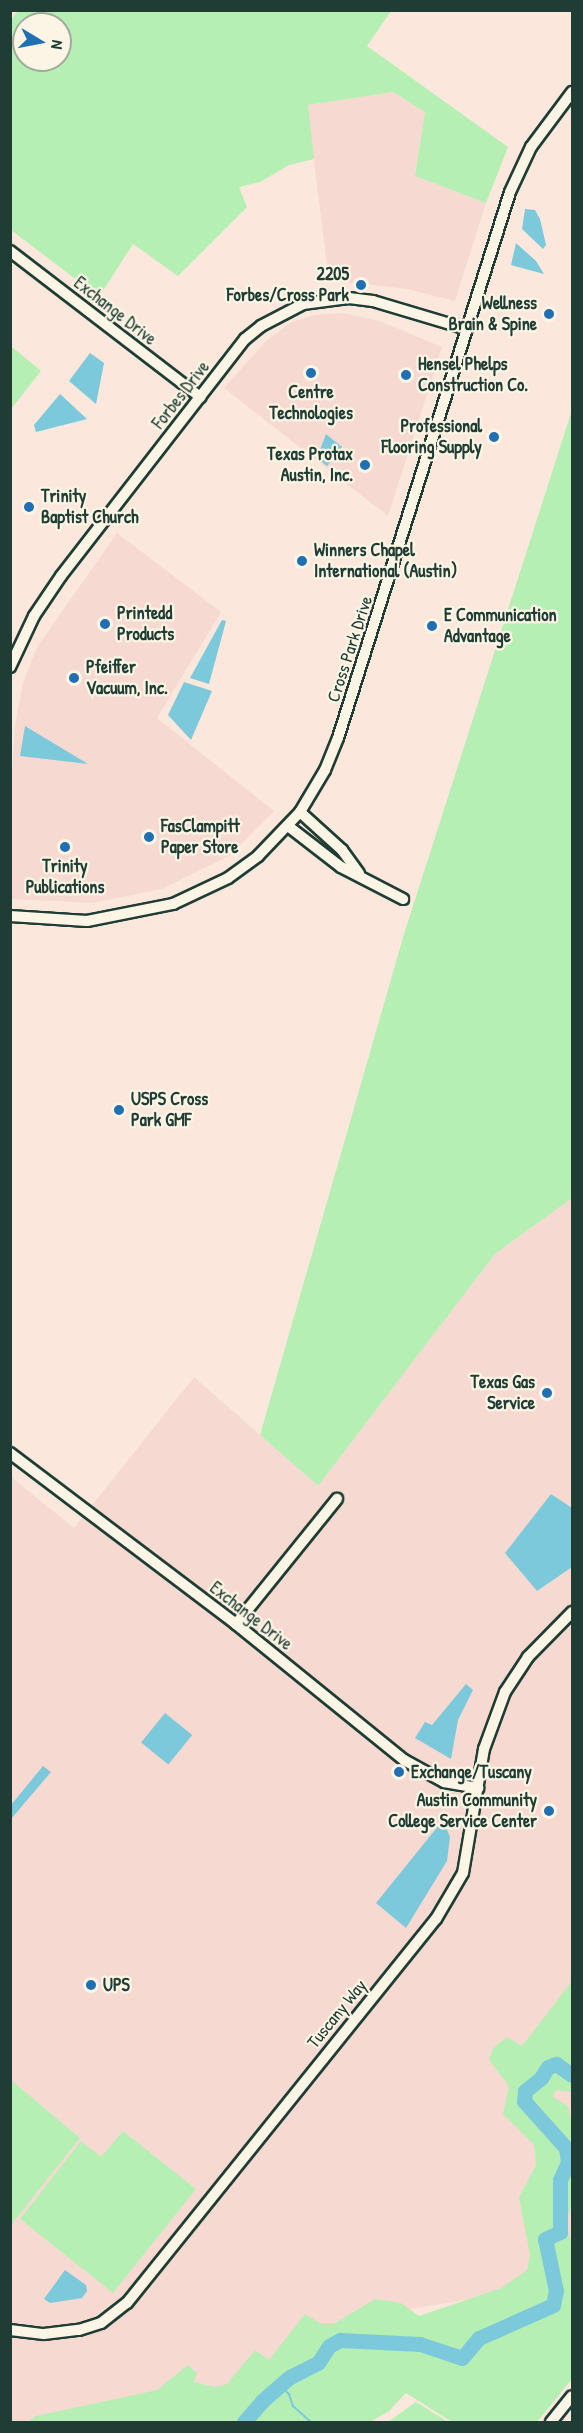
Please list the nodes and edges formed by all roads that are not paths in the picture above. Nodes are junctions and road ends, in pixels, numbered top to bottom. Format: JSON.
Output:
{"nodes":[{"id":1,"x":573,"y":92,"type":"edge"},
{"id":2,"x":10,"y":251,"type":"edge"},
{"id":3,"x":467,"y":329,"type":"junction"},
{"id":4,"x":200,"y":398,"type":"junction"},
{"id":5,"x":10,"y":667,"type":"edge"},
{"id":6,"x":300,"y":812,"type":"junction"},
{"id":7,"x":288,"y":826,"type":"junction"},
{"id":8,"x":360,"y":873,"type":"junction"},
{"id":9,"x":403,"y":899,"type":"dead end"},
{"id":10,"x":10,"y":916,"type":"edge"},
{"id":11,"x":10,"y":1453,"type":"edge"},
{"id":12,"x":337,"y":1499,"type":"dead end"},
{"id":13,"x":573,"y":1612,"type":"edge"},
{"id":14,"x":236,"y":1624,"type":"junction"},
{"id":15,"x":478,"y":1788,"type":"junction"},
{"id":16,"x":10,"y":2330,"type":"edge"},
{"id":17,"x":573,"y":2396,"type":"edge"},
{"id":18,"x":551,"y":2422,"type":"edge"}],
"edges":[{"from":1,"to":3,"type":"street","name":"Cross Park Drive"},
{"from":2,"to":4,"type":"street","name":"Exchange Drive"},
{"from":3,"to":4,"type":"street","name":"Forbes Drive"},
{"from":3,"to":6,"type":"street","name":"Cross Park Drive"},
{"from":4,"to":5,"type":"street","name":"Forbes Drive"},
{"from":6,"to":7,"type":"street","name":"Cross Park Drive"},
{"from":6,"to":8,"type":"street"},
{"from":7,"to":8,"type":"street"},
{"from":7,"to":10,"type":"street","name":"Cross Park Drive"},
{"from":8,"to":9,"type":"street"},
{"from":11,"to":14,"type":"street","name":"Exchange Drive"},
{"from":12,"to":14,"type":"street"},
{"from":13,"to":15,"type":"street","name":"Tuscany Way"},
{"from":14,"to":15,"type":"street","name":"Exchange Drive"},
{"from":15,"to":16,"type":"street","name":"Tuscany Way"},
{"from":17,"to":18,"type":"street"}]}
